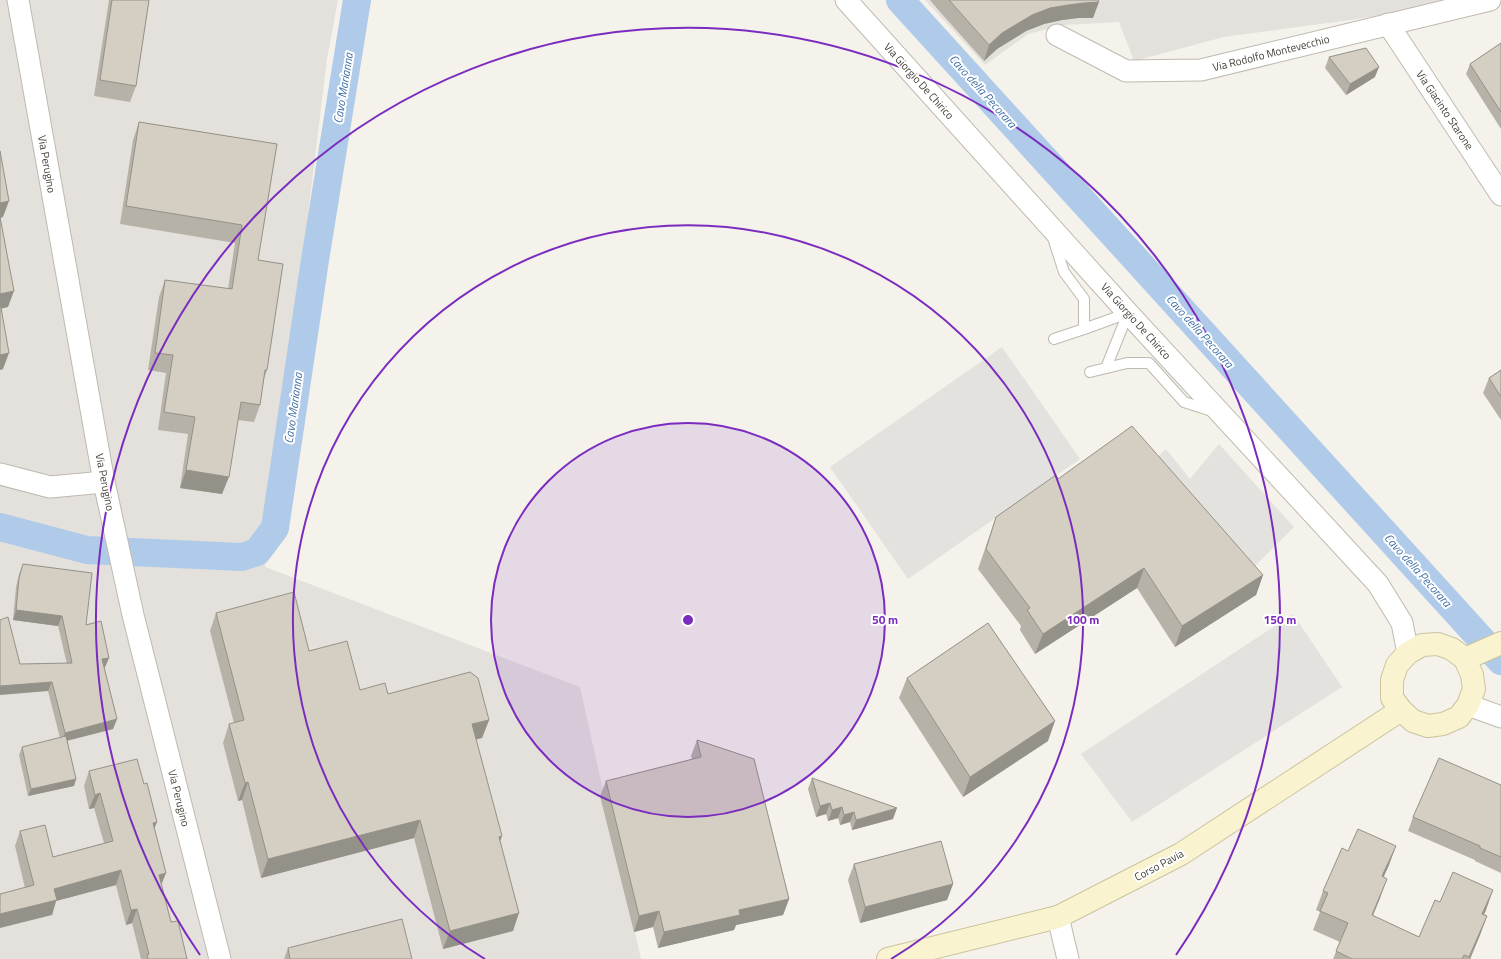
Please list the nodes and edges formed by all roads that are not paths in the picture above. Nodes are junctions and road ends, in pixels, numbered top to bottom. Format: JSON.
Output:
{"nodes":[{"id":1,"x":18,"y":0,"type":"edge"},
{"id":2,"x":846,"y":0,"type":"edge"},
{"id":3,"x":1490,"y":0,"type":"edge"},
{"id":4,"x":1388,"y":24,"type":"junction"},
{"id":5,"x":1057,"y":35,"type":"dead end"},
{"id":6,"x":1501,"y":195,"type":"edge"},
{"id":7,"x":1048,"y":224,"type":"junction"},
{"id":8,"x":1128,"y":313,"type":"junction"},
{"id":9,"x":1084,"y":329,"type":"junction"},
{"id":10,"x":1054,"y":339,"type":"dead end"},
{"id":11,"x":1106,"y":368,"type":"junction"},
{"id":12,"x":1090,"y":372,"type":"dead end"},
{"id":13,"x":1221,"y":413,"type":"junction"},
{"id":14,"x":0,"y":474,"type":"edge"},
{"id":15,"x":104,"y":482,"type":"junction"},
{"id":16,"x":1501,"y":643,"type":"edge"},
{"id":17,"x":1408,"y":652,"type":"junction"},
{"id":18,"x":1466,"y":659,"type":"junction"},
{"id":19,"x":1468,"y":705,"type":"junction"},
{"id":20,"x":1401,"y":710,"type":"junction"},
{"id":21,"x":1501,"y":717,"type":"edge"},
{"id":22,"x":1058,"y":917,"type":"junction"},
{"id":23,"x":220,"y":959,"type":"edge"},
{"id":24,"x":888,"y":959,"type":"edge"},
{"id":25,"x":1068,"y":959,"type":"edge"}],
"edges":[{"from":1,"to":15,"type":"street","name":"Via Perugino"},
{"from":2,"to":7,"type":"street","name":"Via Giorgio De Chirico"},
{"from":3,"to":4,"type":"street","name":"Via Rodolfo Montevecchio"},
{"from":4,"to":5,"type":"street","name":"Via Rodolfo Montevecchio"},
{"from":4,"to":6,"type":"street","name":"Via Giacinto Starone"},
{"from":7,"to":8,"type":"street","name":"Via Giorgio De Chirico"},
{"from":7,"to":9,"type":"lane"},
{"from":8,"to":9,"type":"lane"},
{"from":8,"to":11,"type":"lane"},
{"from":8,"to":13,"type":"street","name":"Via Giorgio De Chirico"},
{"from":9,"to":10,"type":"lane"},
{"from":11,"to":12,"type":"lane"},
{"from":11,"to":13,"type":"lane"},
{"from":13,"to":17,"type":"street","name":"Via Giorgio De Chirico"},
{"from":14,"to":15,"type":"street"},
{"from":15,"to":23,"type":"street","name":"Via Perugino"},
{"from":16,"to":18,"type":"street"},
{"from":17,"to":18,"type":"street"},
{"from":17,"to":20,"type":"street"},
{"from":18,"to":19,"type":"street"},
{"from":19,"to":20,"type":"street"},
{"from":19,"to":21,"type":"street"},
{"from":20,"to":22,"type":"street","name":"Corso Pavia"},
{"from":22,"to":24,"type":"street","name":"Corso Pavia"},
{"from":22,"to":25,"type":"street"}]}
